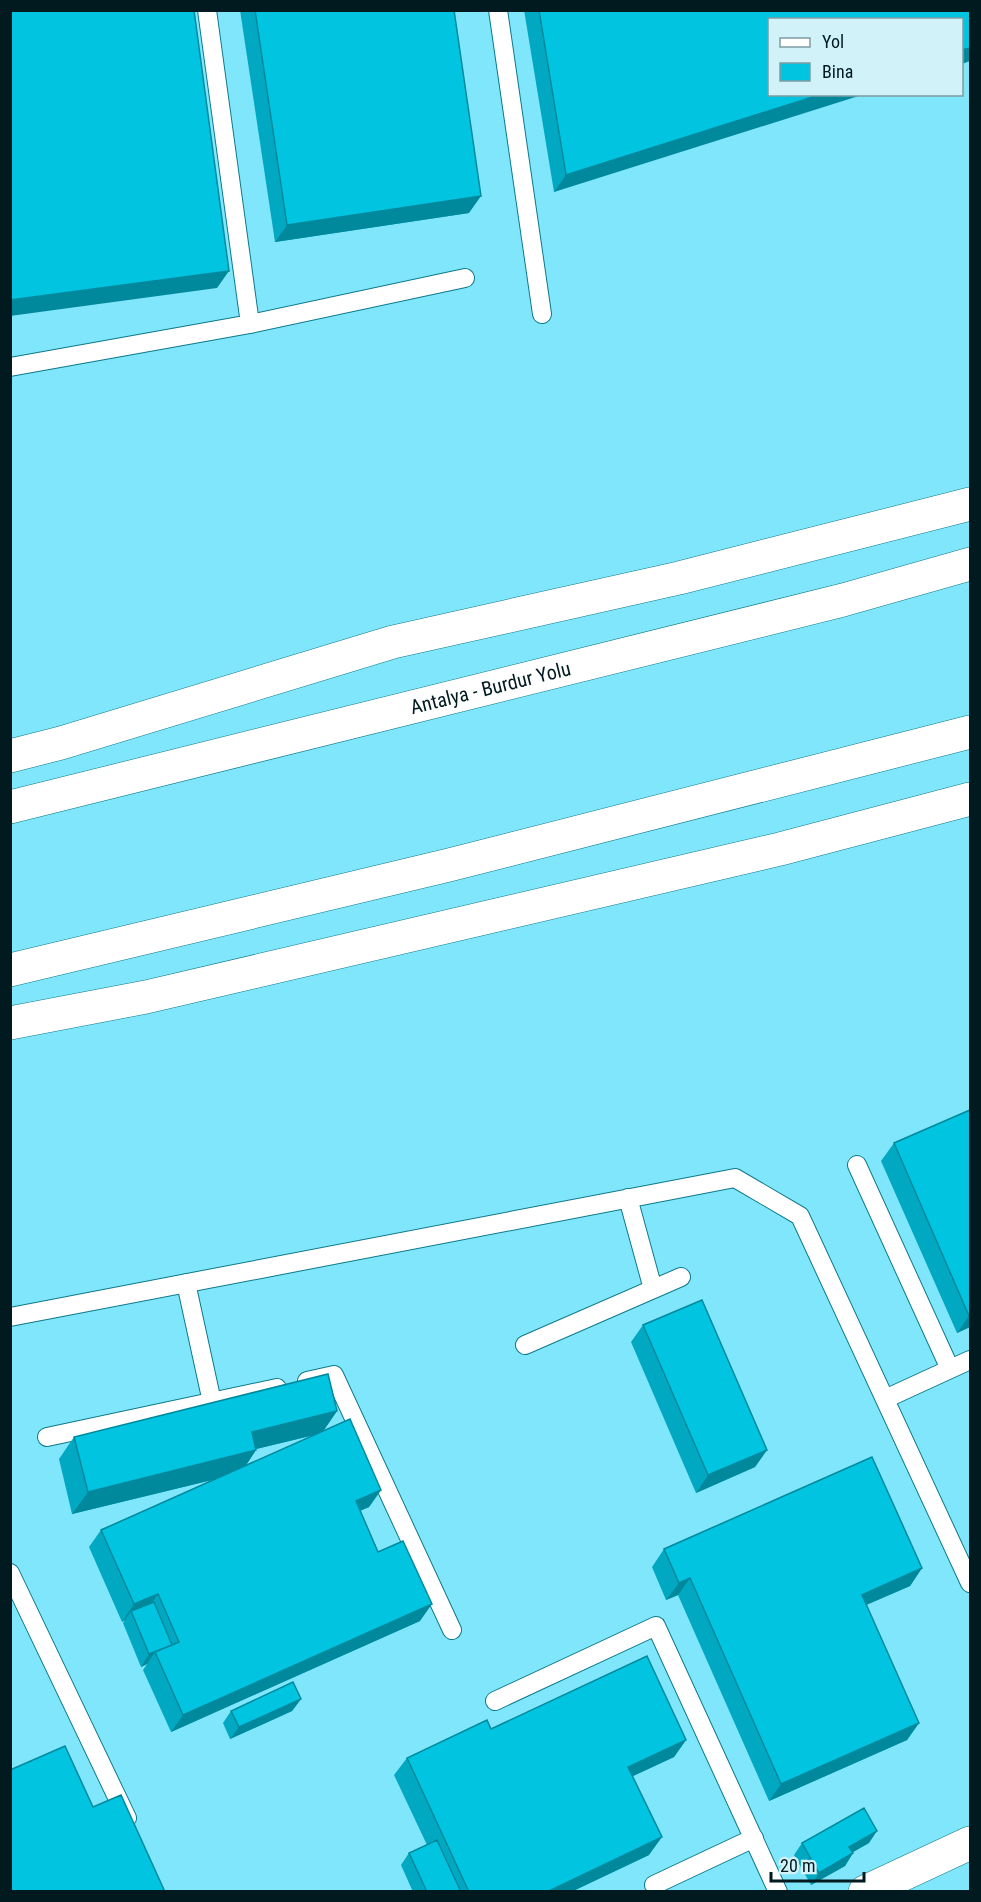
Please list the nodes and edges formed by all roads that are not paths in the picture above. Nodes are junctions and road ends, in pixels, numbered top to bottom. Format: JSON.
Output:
{"nodes":[{"id":1,"x":207,"y":10,"type":"edge"},
{"id":2,"x":498,"y":10,"type":"edge"},
{"id":3,"x":465,"y":278,"type":"dead end"},
{"id":4,"x":542,"y":314,"type":"dead end"},
{"id":5,"x":250,"y":324,"type":"junction"},
{"id":6,"x":10,"y":367,"type":"edge"},
{"id":7,"x":970,"y":504,"type":"edge"},
{"id":8,"x":970,"y":564,"type":"edge"},
{"id":9,"x":970,"y":732,"type":"edge"},
{"id":10,"x":10,"y":756,"type":"edge"},
{"id":11,"x":970,"y":799,"type":"edge"},
{"id":12,"x":10,"y":807,"type":"edge"},
{"id":13,"x":10,"y":969,"type":"edge"},
{"id":14,"x":10,"y":1023,"type":"edge"},
{"id":15,"x":857,"y":1165,"type":"dead end"},
{"id":16,"x":628,"y":1198,"type":"junction"},
{"id":17,"x":681,"y":1277,"type":"dead end"},
{"id":18,"x":186,"y":1283,"type":"junction"},
{"id":19,"x":653,"y":1289,"type":"junction"},
{"id":20,"x":10,"y":1317,"type":"edge"},
{"id":21,"x":525,"y":1345,"type":"dead end"},
{"id":22,"x":970,"y":1360,"type":"edge"},
{"id":23,"x":950,"y":1369,"type":"junction"},
{"id":24,"x":885,"y":1399,"type":"junction"},
{"id":25,"x":212,"y":1402,"type":"junction"},
{"id":26,"x":47,"y":1437,"type":"dead end"},
{"id":27,"x":10,"y":1573,"type":"edge"},
{"id":28,"x":970,"y":1583,"type":"edge"},
{"id":29,"x":452,"y":1630,"type":"dead end"},
{"id":30,"x":495,"y":1701,"type":"dead end"},
{"id":31,"x":754,"y":1838,"type":"junction"},
{"id":32,"x":136,"y":1839,"type":"edge"},
{"id":33,"x":970,"y":1843,"type":"edge"},
{"id":34,"x":654,"y":1885,"type":"dead end"},
{"id":35,"x":778,"y":1892,"type":"edge"},
{"id":36,"x":865,"y":1892,"type":"edge"}],
"edges":[{"from":1,"to":5,"type":"lane"},
{"from":2,"to":4,"type":"lane"},
{"from":3,"to":5,"type":"lane"},
{"from":5,"to":6,"type":"lane"},
{"from":7,"to":10,"type":"main road"},
{"from":8,"to":12,"type":"main road","name":"Antalya - Burdur Yolu"},
{"from":9,"to":13,"type":"main road"},
{"from":11,"to":14,"type":"main road"},
{"from":15,"to":23,"type":"lane"},
{"from":16,"to":18,"type":"lane"},
{"from":16,"to":19,"type":"lane"},
{"from":16,"to":24,"type":"lane"},
{"from":17,"to":19,"type":"lane"},
{"from":18,"to":20,"type":"lane"},
{"from":18,"to":25,"type":"lane"},
{"from":19,"to":21,"type":"lane"},
{"from":22,"to":23,"type":"lane"},
{"from":23,"to":24,"type":"lane"},
{"from":24,"to":28,"type":"lane"},
{"from":25,"to":26,"type":"lane"},
{"from":25,"to":29,"type":"lane"},
{"from":27,"to":32,"type":"lane"},
{"from":30,"to":31,"type":"lane"},
{"from":31,"to":34,"type":"lane"},
{"from":31,"to":35,"type":"lane"},
{"from":33,"to":36,"type":"main road"}]}
